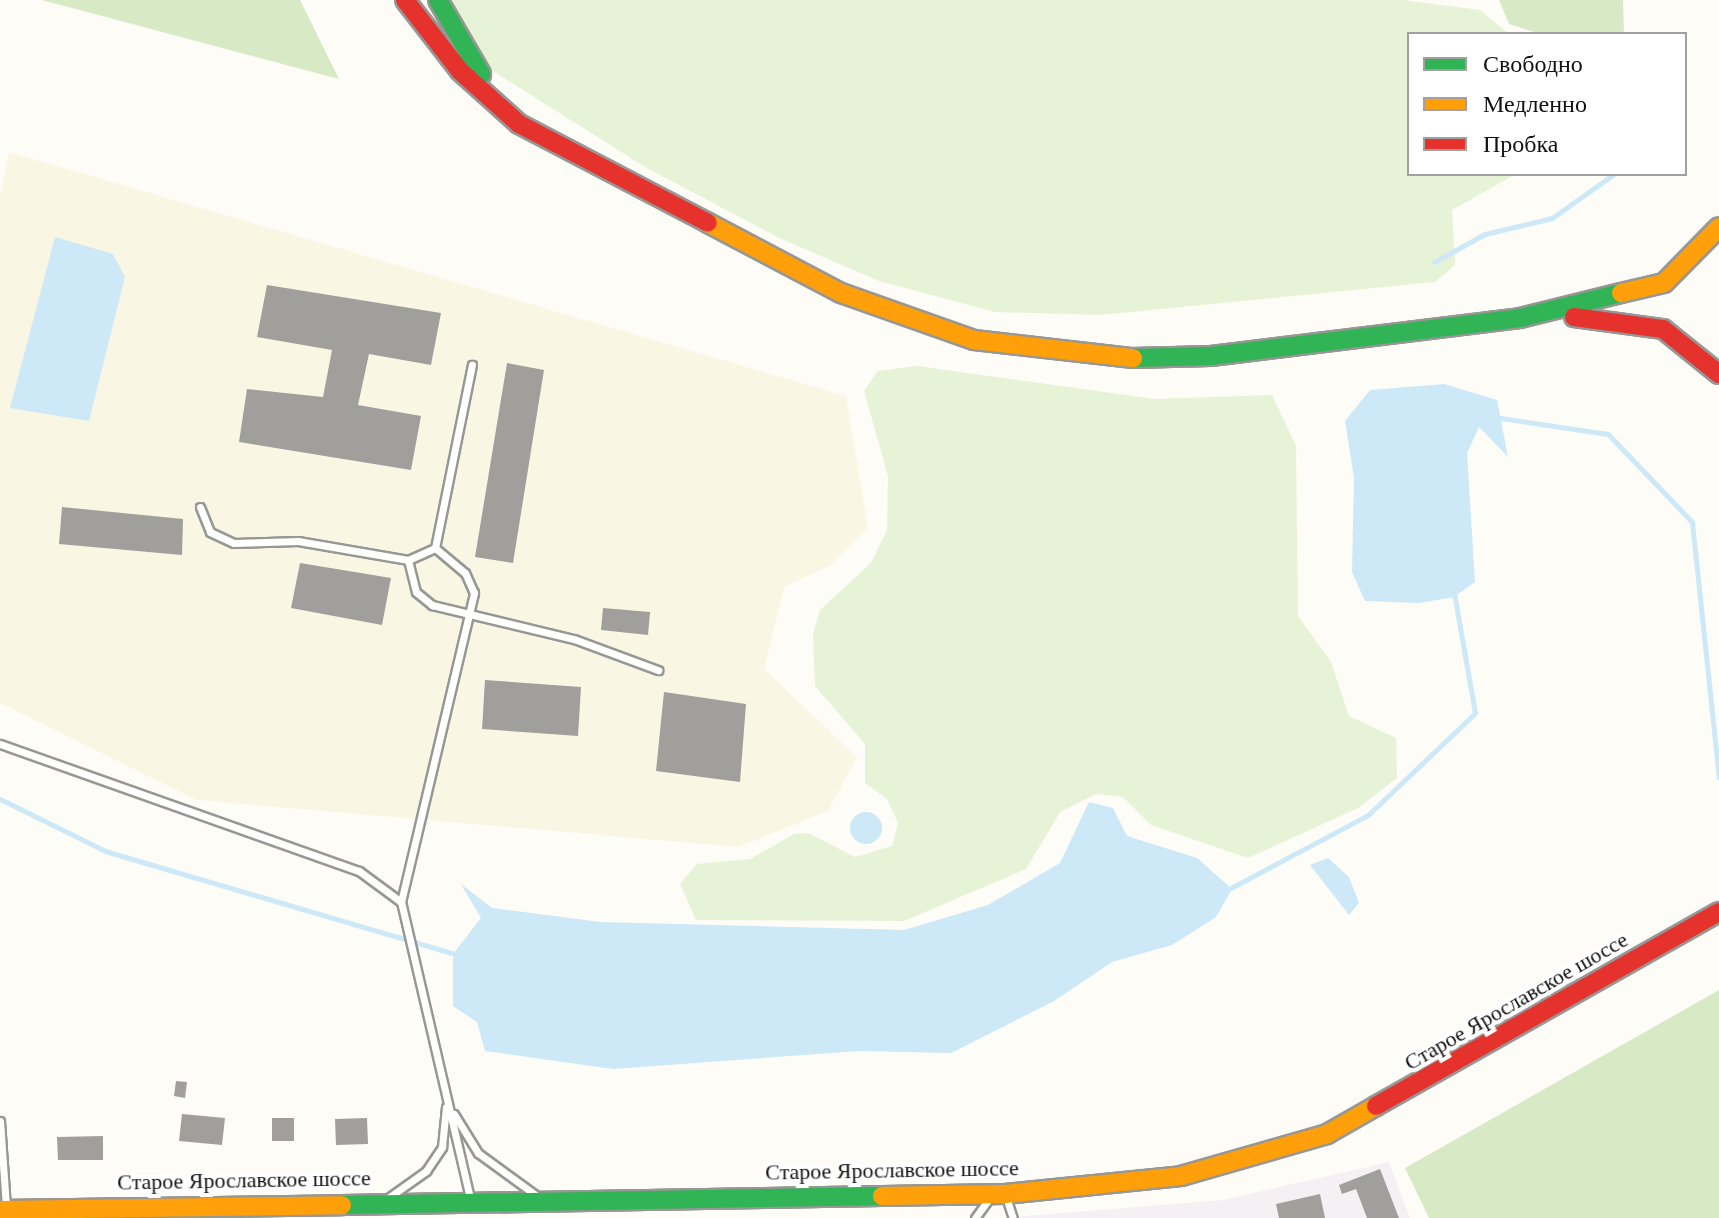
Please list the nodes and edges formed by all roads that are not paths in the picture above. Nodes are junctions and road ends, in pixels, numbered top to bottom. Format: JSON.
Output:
{"nodes":[{"id":1,"x":405,"y":0,"type":"edge"},
{"id":2,"x":438,"y":0,"type":"edge"},
{"id":3,"x":565,"y":145,"type":"junction"},
{"id":4,"x":1719,"y":227,"type":"edge"},
{"id":5,"x":1520,"y":318,"type":"junction"},
{"id":6,"x":472,"y":365,"type":"dead end"},
{"id":7,"x":1719,"y":374,"type":"edge"},
{"id":8,"x":200,"y":507,"type":"dead end"},
{"id":9,"x":435,"y":548,"type":"junction"},
{"id":10,"x":408,"y":560,"type":"junction"},
{"id":11,"x":470,"y":619,"type":"junction"},
{"id":12,"x":658,"y":670,"type":"dead end"},
{"id":13,"x":0,"y":744,"type":"edge"},
{"id":14,"x":401,"y":902,"type":"junction"},
{"id":15,"x":1719,"y":912,"type":"edge"},
{"id":16,"x":446,"y":1097,"type":"junction"},
{"id":17,"x":0,"y":1121,"type":"edge"},
{"id":18,"x":999,"y":1194,"type":"junction"},
{"id":19,"x":539,"y":1197,"type":"junction"},
{"id":20,"x":470,"y":1198,"type":"junction"},
{"id":21,"x":384,"y":1200,"type":"junction"},
{"id":22,"x":3,"y":1210,"type":"edge"},
{"id":23,"x":975,"y":1218,"type":"edge"},
{"id":24,"x":1013,"y":1218,"type":"edge"}],
"edges":[{"from":1,"to":3,"type":"main road"},
{"from":2,"to":3,"type":"main road"},
{"from":3,"to":5,"type":"main road"},
{"from":4,"to":5,"type":"main road"},
{"from":5,"to":7,"type":"main road"},
{"from":6,"to":9,"type":"lane"},
{"from":8,"to":10,"type":"lane"},
{"from":9,"to":10,"type":"lane"},
{"from":9,"to":11,"type":"lane"},
{"from":10,"to":11,"type":"lane"},
{"from":11,"to":12,"type":"lane"},
{"from":11,"to":14,"type":"lane"},
{"from":13,"to":14,"type":"lane"},
{"from":14,"to":16,"type":"lane"},
{"from":15,"to":18,"type":"main road","name":"Старое Ярославское шоссе"},
{"from":16,"to":19,"type":"lane"},
{"from":16,"to":20,"type":"lane"},
{"from":16,"to":21,"type":"lane"},
{"from":17,"to":22,"type":"lane"},
{"from":18,"to":19,"type":"main road","name":"Старое Ярославское шоссе"},
{"from":18,"to":23,"type":"lane"},
{"from":18,"to":24,"type":"lane"},
{"from":19,"to":20,"type":"main road","name":"Старое Ярославское шоссе"},
{"from":20,"to":21,"type":"main road","name":"Старое Ярославское шоссе"},
{"from":21,"to":22,"type":"main road","name":"Старое Ярославское шоссе"}]}
